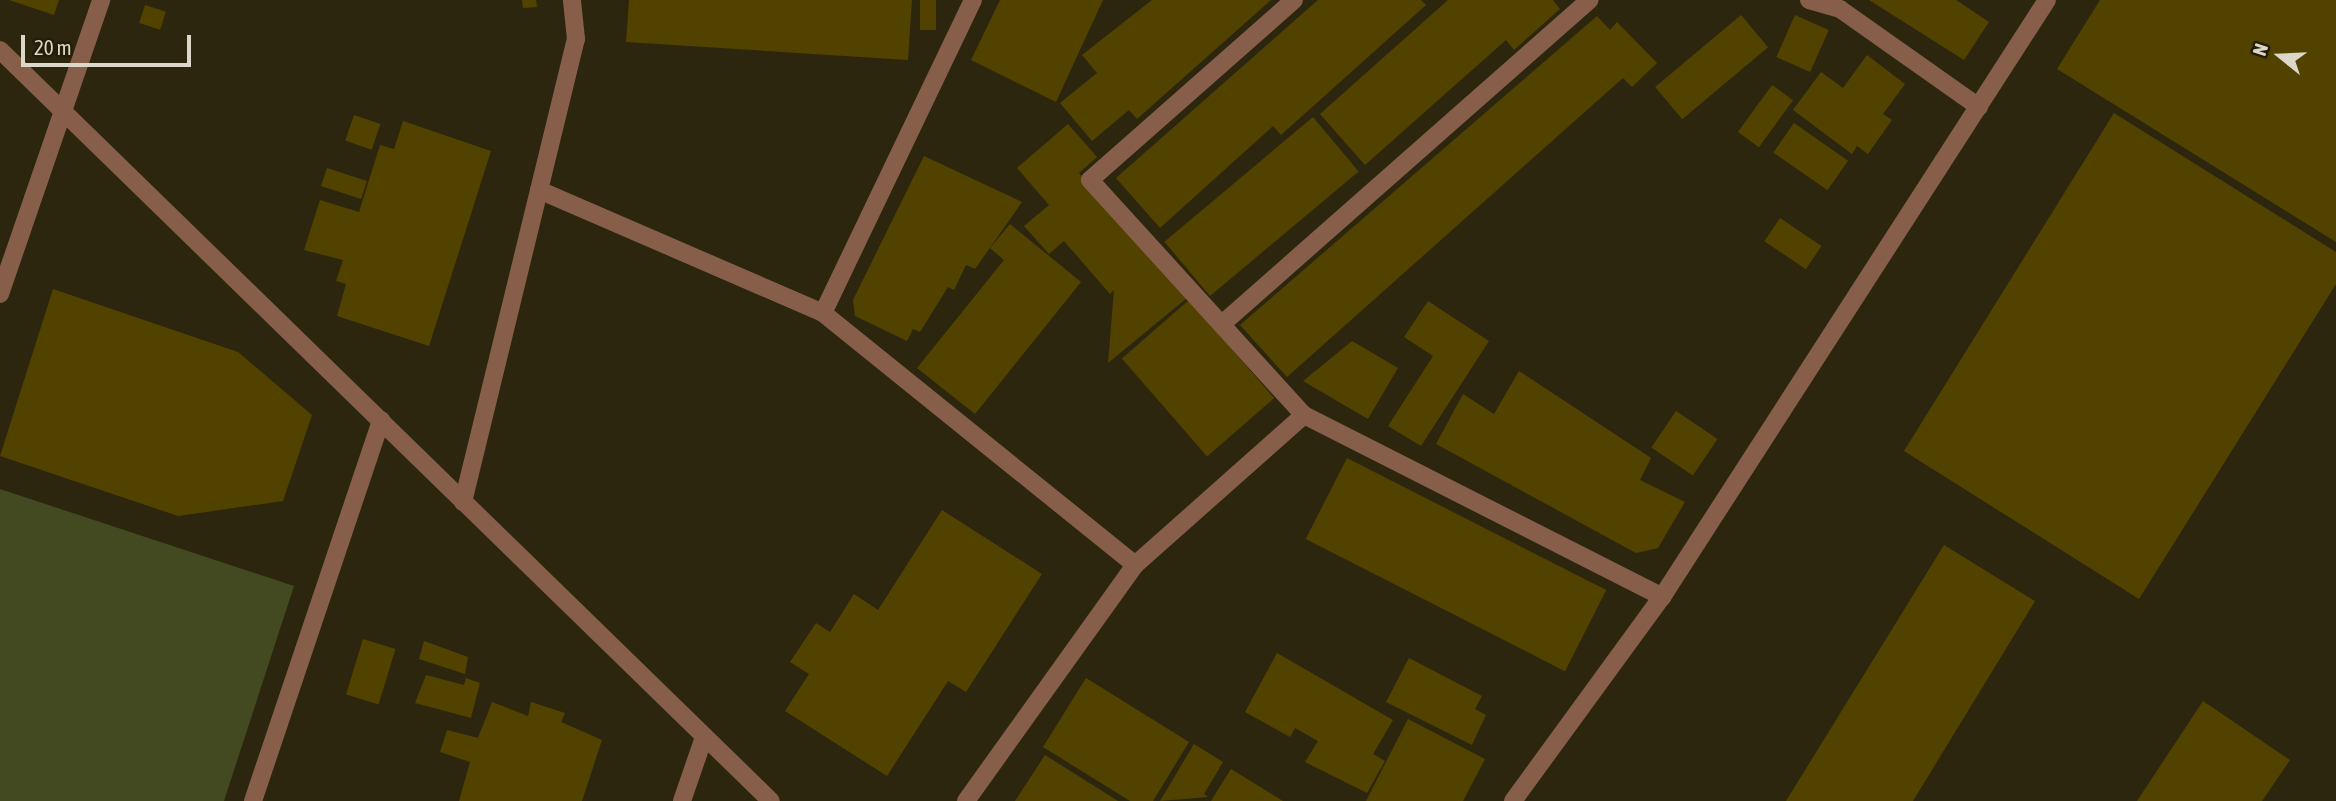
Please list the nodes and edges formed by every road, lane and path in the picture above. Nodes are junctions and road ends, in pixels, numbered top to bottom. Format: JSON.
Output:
{"nodes":[{"id":1,"x":101,"y":0,"type":"edge"},
{"id":2,"x":572,"y":0,"type":"edge"},
{"id":3,"x":973,"y":0,"type":"edge"},
{"id":4,"x":1294,"y":0,"type":"edge"},
{"id":5,"x":1589,"y":0,"type":"edge"},
{"id":6,"x":1809,"y":0,"type":"edge"},
{"id":7,"x":2048,"y":0,"type":"edge"},
{"id":8,"x":0,"y":50,"type":"edge"},
{"id":9,"x":63,"y":107,"type":"junction"},
{"id":10,"x":1979,"y":107,"type":"junction"},
{"id":11,"x":539,"y":190,"type":"junction"},
{"id":12,"x":0,"y":294,"type":"edge"},
{"id":13,"x":823,"y":313,"type":"junction"},
{"id":14,"x":1222,"y":324,"type":"junction"},
{"id":15,"x":1304,"y":415,"type":"junction"},
{"id":16,"x":381,"y":420,"type":"junction"},
{"id":17,"x":463,"y":502,"type":"junction"},
{"id":18,"x":1135,"y":565,"type":"junction"},
{"id":19,"x":1662,"y":597,"type":"junction"},
{"id":20,"x":704,"y":737,"type":"junction"},
{"id":21,"x":253,"y":801,"type":"edge"},
{"id":22,"x":682,"y":801,"type":"edge"},
{"id":23,"x":771,"y":801,"type":"edge"},
{"id":24,"x":966,"y":801,"type":"edge"},
{"id":25,"x":1513,"y":801,"type":"edge"}],
"edges":[{"from":1,"to":9,"type":"street"},
{"from":2,"to":11,"type":"street"},
{"from":3,"to":13,"type":"street"},
{"from":4,"to":14,"type":"street"},
{"from":5,"to":14,"type":"street"},
{"from":6,"to":10,"type":"street"},
{"from":7,"to":10,"type":"street"},
{"from":8,"to":9,"type":"street"},
{"from":9,"to":12,"type":"street"},
{"from":9,"to":16,"type":"street"},
{"from":10,"to":19,"type":"street"},
{"from":11,"to":13,"type":"street"},
{"from":11,"to":17,"type":"street"},
{"from":13,"to":18,"type":"street"},
{"from":14,"to":15,"type":"street"},
{"from":15,"to":18,"type":"street"},
{"from":15,"to":19,"type":"street"},
{"from":16,"to":17,"type":"street"},
{"from":16,"to":21,"type":"street"},
{"from":17,"to":20,"type":"street"},
{"from":18,"to":24,"type":"street"},
{"from":19,"to":25,"type":"street"},
{"from":20,"to":22,"type":"street"},
{"from":20,"to":23,"type":"street"}]}
